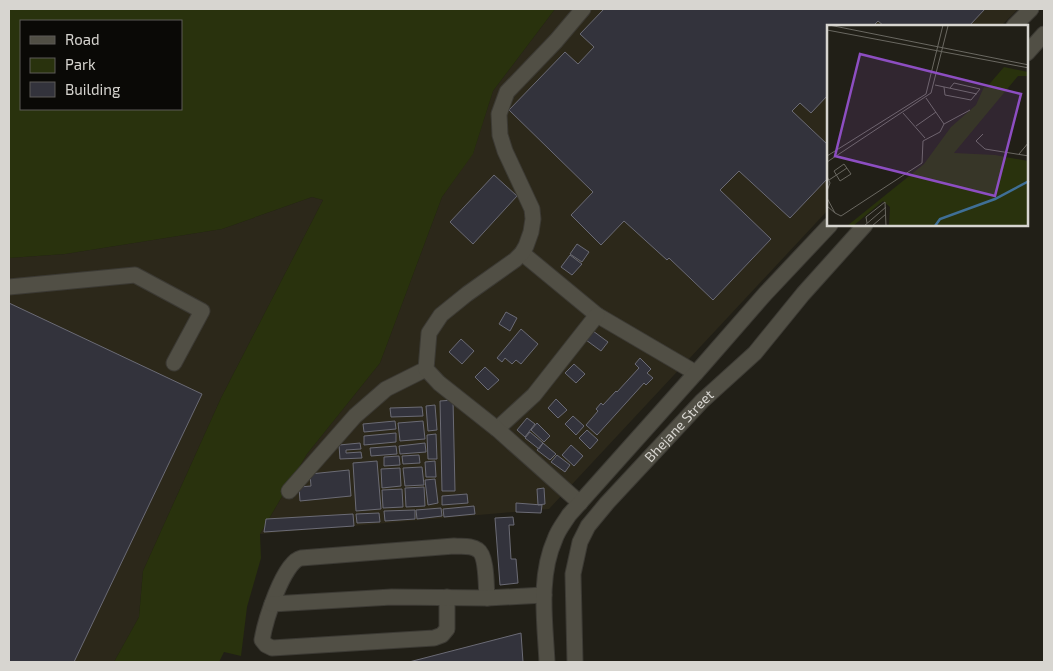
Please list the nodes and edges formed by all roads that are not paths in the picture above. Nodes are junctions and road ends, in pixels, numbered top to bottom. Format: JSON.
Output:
{"nodes":[{"id":1,"x":582,"y":9,"type":"edge"},
{"id":2,"x":1031,"y":9,"type":"edge"},
{"id":3,"x":1015,"y":25,"type":"edge"},
{"id":4,"x":1044,"y":34,"type":"edge"},
{"id":5,"x":1028,"y":51,"type":"edge"},
{"id":6,"x":829,"y":226,"type":"edge"},
{"id":7,"x":864,"y":226,"type":"edge"},
{"id":8,"x":522,"y":253,"type":"junction"},
{"id":9,"x":9,"y":287,"type":"edge"},
{"id":10,"x":597,"y":315,"type":"junction"},
{"id":11,"x":174,"y":363,"type":"dead end"},
{"id":12,"x":426,"y":369,"type":"junction"},
{"id":13,"x":696,"y":373,"type":"junction"},
{"id":14,"x":497,"y":429,"type":"junction"},
{"id":15,"x":290,"y":491,"type":"dead end"},
{"id":16,"x":580,"y":503,"type":"junction"},
{"id":17,"x":544,"y":594,"type":"junction"},
{"id":18,"x":447,"y":597,"type":"junction"},
{"id":19,"x":487,"y":598,"type":"junction"},
{"id":20,"x":272,"y":604,"type":"junction"},
{"id":21,"x":547,"y":662,"type":"edge"},
{"id":22,"x":575,"y":662,"type":"edge"}],
"edges":[{"from":1,"to":8,"type":"street"},
{"from":2,"to":3,"type":"street"},
{"from":4,"to":5,"type":"street"},
{"from":6,"to":13,"type":"street","name":"Bhejane Street"},
{"from":7,"to":22,"type":"street","name":"Bhejane Street"},
{"from":8,"to":10,"type":"street"},
{"from":8,"to":12,"type":"street"},
{"from":9,"to":11,"type":"street"},
{"from":10,"to":13,"type":"street"},
{"from":10,"to":14,"type":"street"},
{"from":12,"to":14,"type":"street"},
{"from":12,"to":15,"type":"street"},
{"from":13,"to":16,"type":"street","name":"Bhejane Street"},
{"from":14,"to":16,"type":"street"},
{"from":16,"to":17,"type":"street","name":"Bhejane Street"},
{"from":17,"to":19,"type":"street"},
{"from":17,"to":21,"type":"street","name":"Bhejane Street"},
{"from":18,"to":19,"type":"street"},
{"from":18,"to":20,"type":"street"},
{"from":18,"to":20,"type":"street"},
{"from":19,"to":20,"type":"street"}]}
